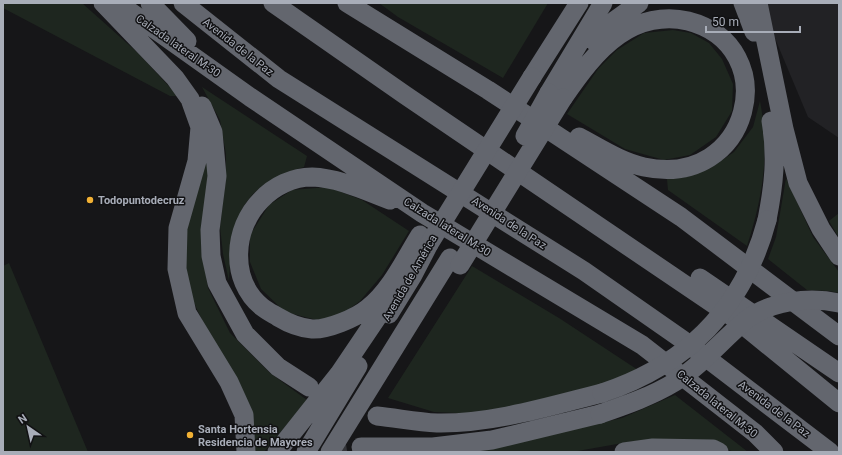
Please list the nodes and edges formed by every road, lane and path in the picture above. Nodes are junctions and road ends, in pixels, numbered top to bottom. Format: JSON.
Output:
{"nodes":[{"id":1,"x":150,"y":3,"type":"edge"},
{"id":2,"x":183,"y":3,"type":"edge"},
{"id":3,"x":273,"y":3,"type":"edge"},
{"id":4,"x":347,"y":3,"type":"edge"},
{"id":5,"x":579,"y":3,"type":"edge"},
{"id":6,"x":604,"y":3,"type":"edge"},
{"id":7,"x":640,"y":3,"type":"edge"},
{"id":8,"x":110,"y":5,"type":"edge"},
{"id":9,"x":750,"y":8,"type":"edge"},
{"id":10,"x":488,"y":90,"type":"junction"},
{"id":11,"x":556,"y":95,"type":"junction"},
{"id":12,"x":250,"y":97,"type":"junction"},
{"id":13,"x":443,"y":121,"type":"junction"},
{"id":14,"x":422,"y":213,"type":"junction"},
{"id":15,"x":424,"y":244,"type":"junction"},
{"id":16,"x":839,"y":256,"type":"edge"},
{"id":17,"x":455,"y":262,"type":"junction"},
{"id":18,"x":839,"y":303,"type":"edge"},
{"id":19,"x":839,"y":336,"type":"edge"},
{"id":20,"x":839,"y":373,"type":"edge"},
{"id":21,"x":309,"y":387,"type":"dead end"},
{"id":22,"x":839,"y":403,"type":"edge"},
{"id":23,"x":377,"y":416,"type":"dead end"},
{"id":24,"x":361,"y":448,"type":"tunnel mouth"},
{"id":25,"x":246,"y":452,"type":"edge"},
{"id":26,"x":277,"y":452,"type":"edge"},
{"id":27,"x":306,"y":452,"type":"edge"},
{"id":28,"x":330,"y":452,"type":"edge"},
{"id":29,"x":624,"y":452,"type":"edge"},
{"id":30,"x":719,"y":452,"type":"edge"},
{"id":31,"x":774,"y":452,"type":"edge"},
{"id":32,"x":830,"y":452,"type":"edge"}],
"edges":[{"from":1,"to":12,"type":"highway"},
{"from":2,"to":32,"type":"highway","name":"Avenida de la Paz"},
{"from":3,"to":13,"type":"highway"},
{"from":4,"to":10,"type":"highway"},
{"from":5,"to":15,"type":"highway","bridge":true},
{"from":6,"to":11,"type":"highway","name":"Avenida de América"},
{"from":7,"to":11,"type":"highway"},
{"from":8,"to":12,"type":"highway","name":"Calzada lateral M-30"},
{"from":8,"to":21,"type":"highway"},
{"from":8,"to":25,"type":"highway"},
{"from":9,"to":16,"type":"highway"},
{"from":9,"to":23,"type":"highway","bridge":true},
{"from":10,"to":11,"type":"highway"},
{"from":10,"to":19,"type":"highway"},
{"from":11,"to":17,"type":"highway","name":"Avenida de América","bridge":true},
{"from":11,"to":17,"type":"highway","name":"Avenida de América","bridge":true},
{"from":12,"to":14,"type":"highway","name":"Calzada lateral M-30"},
{"from":13,"to":20,"type":"highway"},
{"from":13,"to":22,"type":"highway"},
{"from":14,"to":15,"type":"highway"},
{"from":14,"to":31,"type":"highway","name":"Calzada lateral M-30"},
{"from":15,"to":26,"type":"highway"},
{"from":15,"to":27,"type":"highway","name":"Avenida de América"},
{"from":17,"to":28,"type":"highway","name":"Avenida de América"},
{"from":18,"to":24,"type":"highway","bridge":true},
{"from":29,"to":30,"type":"highway"}]}
